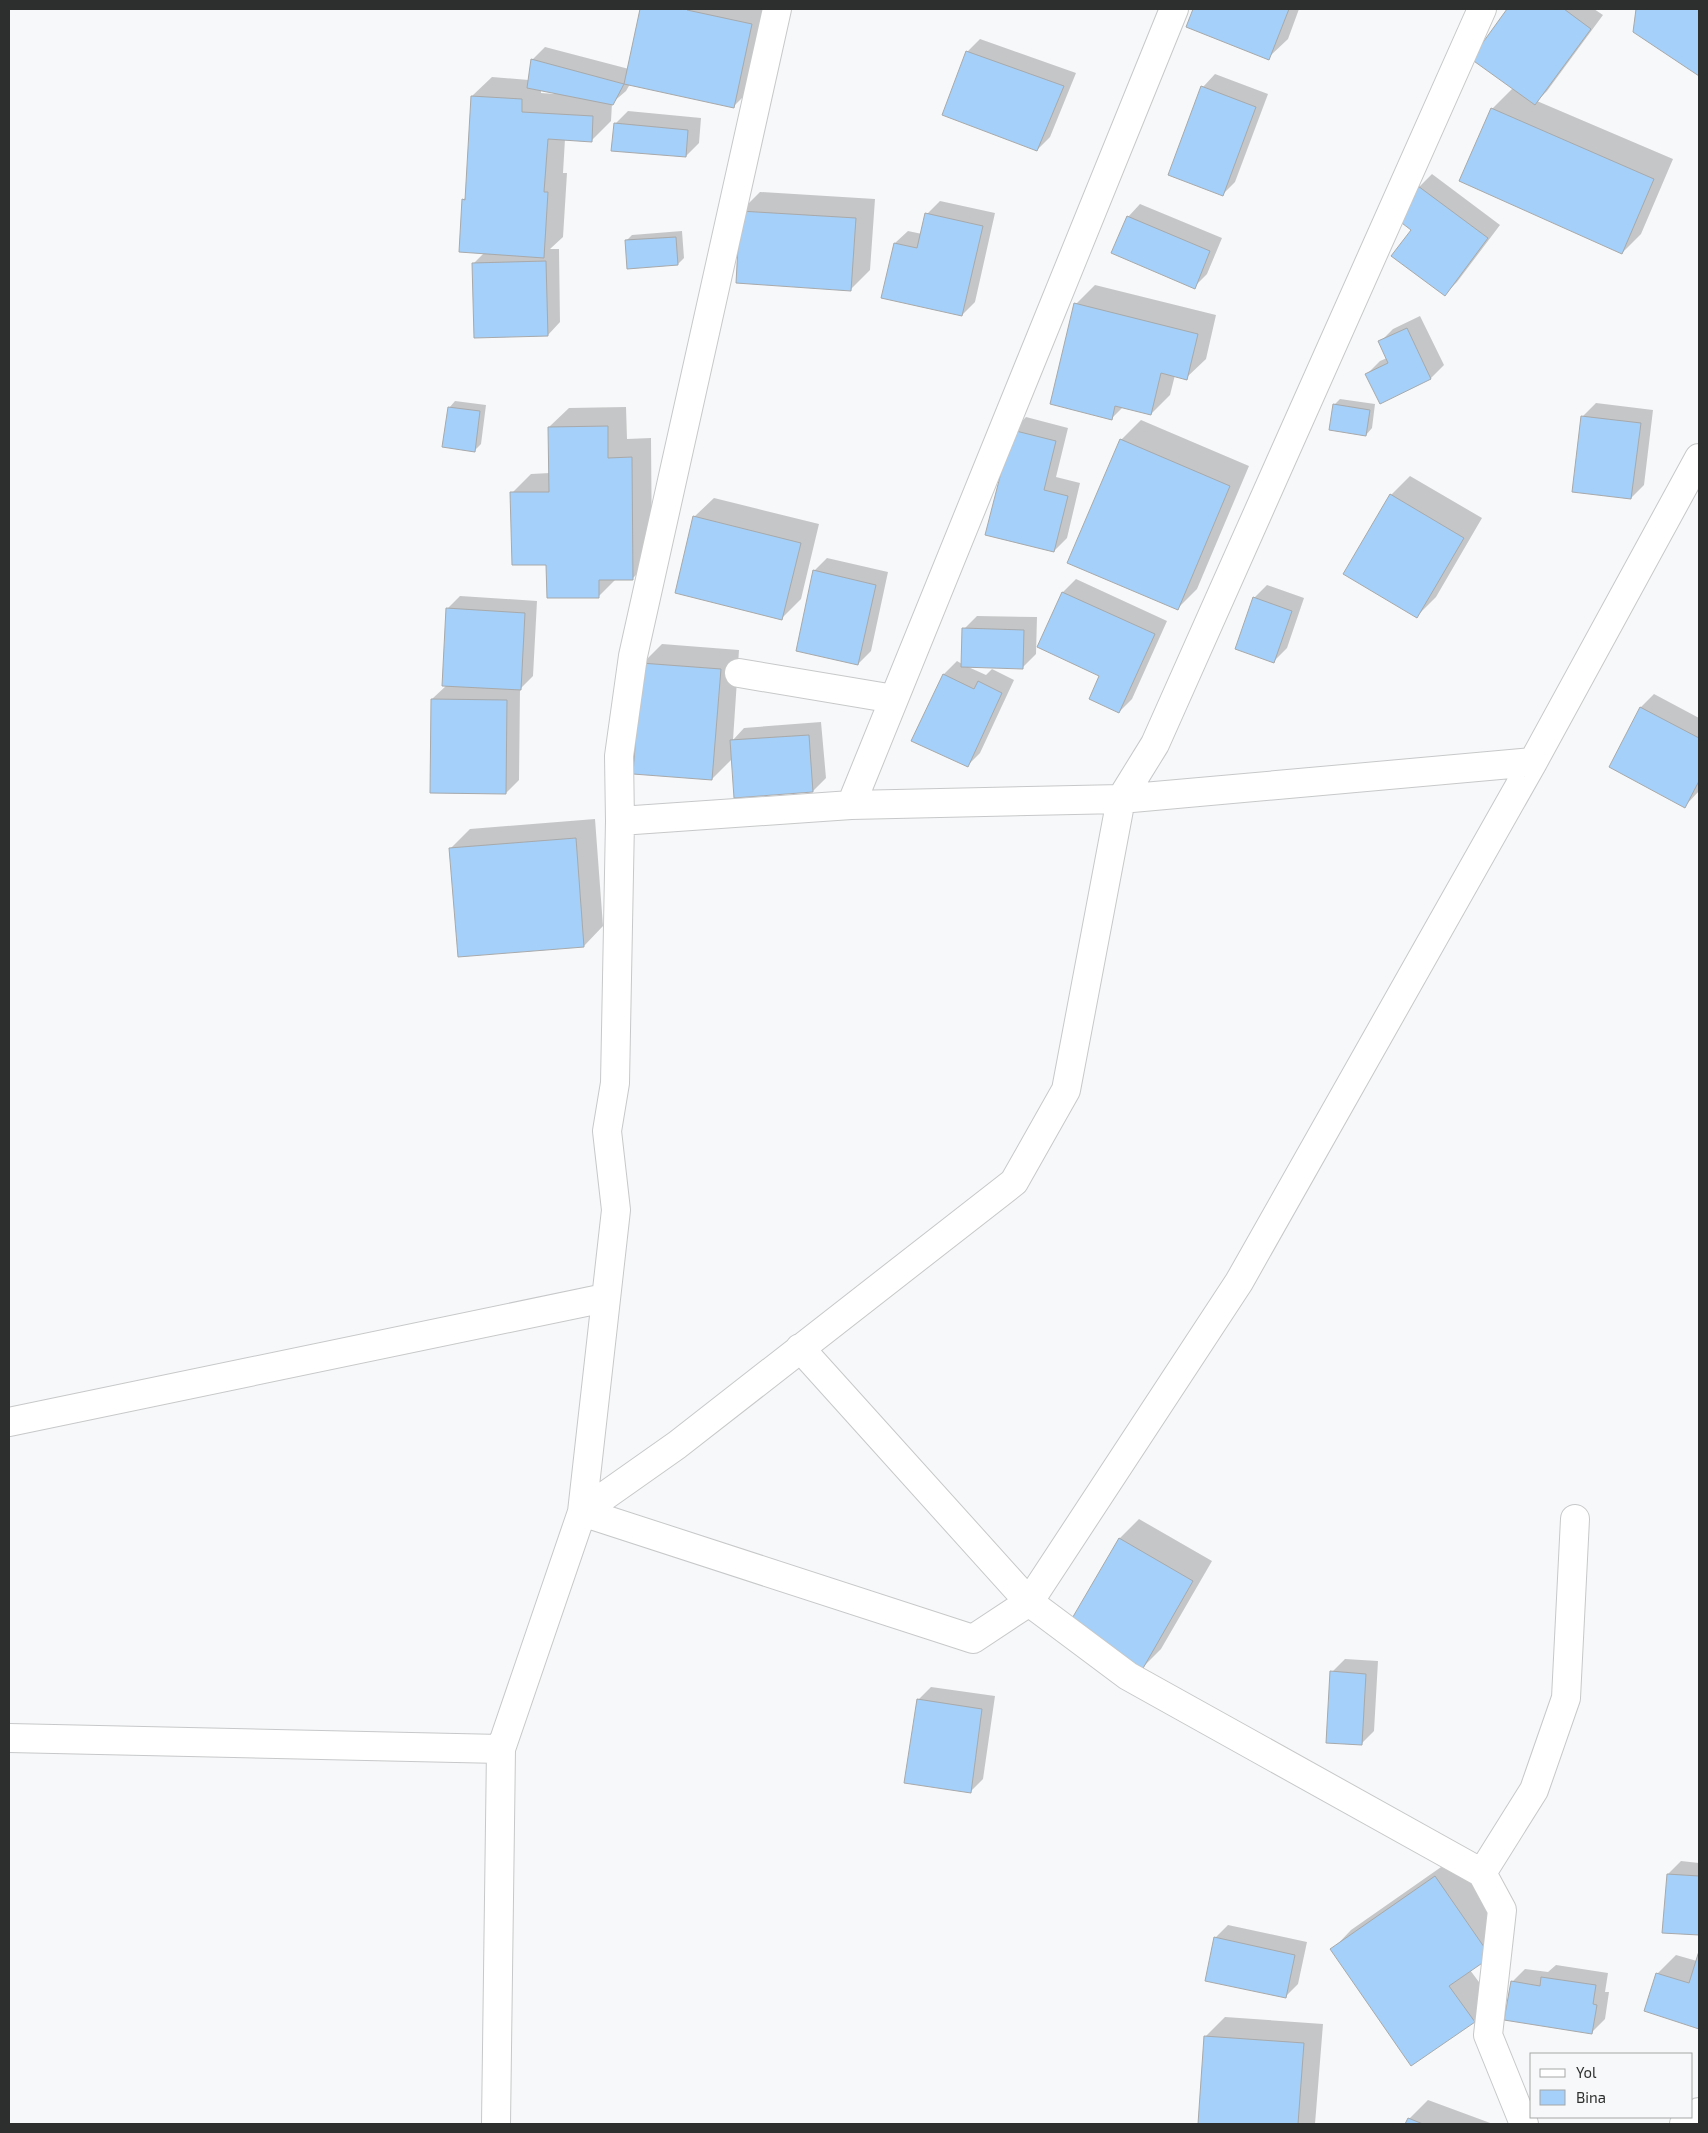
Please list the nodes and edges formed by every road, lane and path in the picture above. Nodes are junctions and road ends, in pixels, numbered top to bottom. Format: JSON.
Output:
{"nodes":[{"id":1,"x":777,"y":9,"type":"edge"},
{"id":2,"x":1174,"y":9,"type":"edge"},
{"id":3,"x":1482,"y":9,"type":"edge"},
{"id":4,"x":1699,"y":458,"type":"edge"},
{"id":5,"x":739,"y":673,"type":"dead end"},
{"id":6,"x":894,"y":698,"type":"junction"},
{"id":7,"x":1533,"y":762,"type":"junction"},
{"id":8,"x":1121,"y":799,"type":"junction"},
{"id":9,"x":851,"y":805,"type":"junction"},
{"id":10,"x":620,"y":822,"type":"junction"},
{"id":11,"x":605,"y":1298,"type":"junction"},
{"id":12,"x":800,"y":1348,"type":"junction"},
{"id":13,"x":9,"y":1422,"type":"edge"},
{"id":14,"x":582,"y":1512,"type":"junction"},
{"id":15,"x":1575,"y":1519,"type":"dead end"},
{"id":16,"x":1029,"y":1602,"type":"junction"},
{"id":17,"x":9,"y":1738,"type":"edge"},
{"id":18,"x":501,"y":1749,"type":"junction"},
{"id":19,"x":1482,"y":1873,"type":"junction"},
{"id":20,"x":496,"y":2124,"type":"edge"},
{"id":21,"x":1524,"y":2124,"type":"edge"}],
"edges":[{"from":1,"to":10,"type":"street"},
{"from":2,"to":6,"type":"street"},
{"from":3,"to":8,"type":"street"},
{"from":4,"to":7,"type":"street"},
{"from":5,"to":6,"type":"street"},
{"from":6,"to":9,"type":"street"},
{"from":7,"to":8,"type":"street"},
{"from":7,"to":16,"type":"street"},
{"from":8,"to":9,"type":"street"},
{"from":8,"to":12,"type":"street"},
{"from":9,"to":10,"type":"street"},
{"from":10,"to":11,"type":"street"},
{"from":11,"to":13,"type":"street"},
{"from":11,"to":14,"type":"street"},
{"from":12,"to":14,"type":"street"},
{"from":12,"to":16,"type":"street"},
{"from":14,"to":16,"type":"street"},
{"from":14,"to":18,"type":"street"},
{"from":15,"to":19,"type":"street"},
{"from":16,"to":19,"type":"street"},
{"from":17,"to":18,"type":"street"},
{"from":18,"to":20,"type":"street"},
{"from":19,"to":21,"type":"street"}]}
